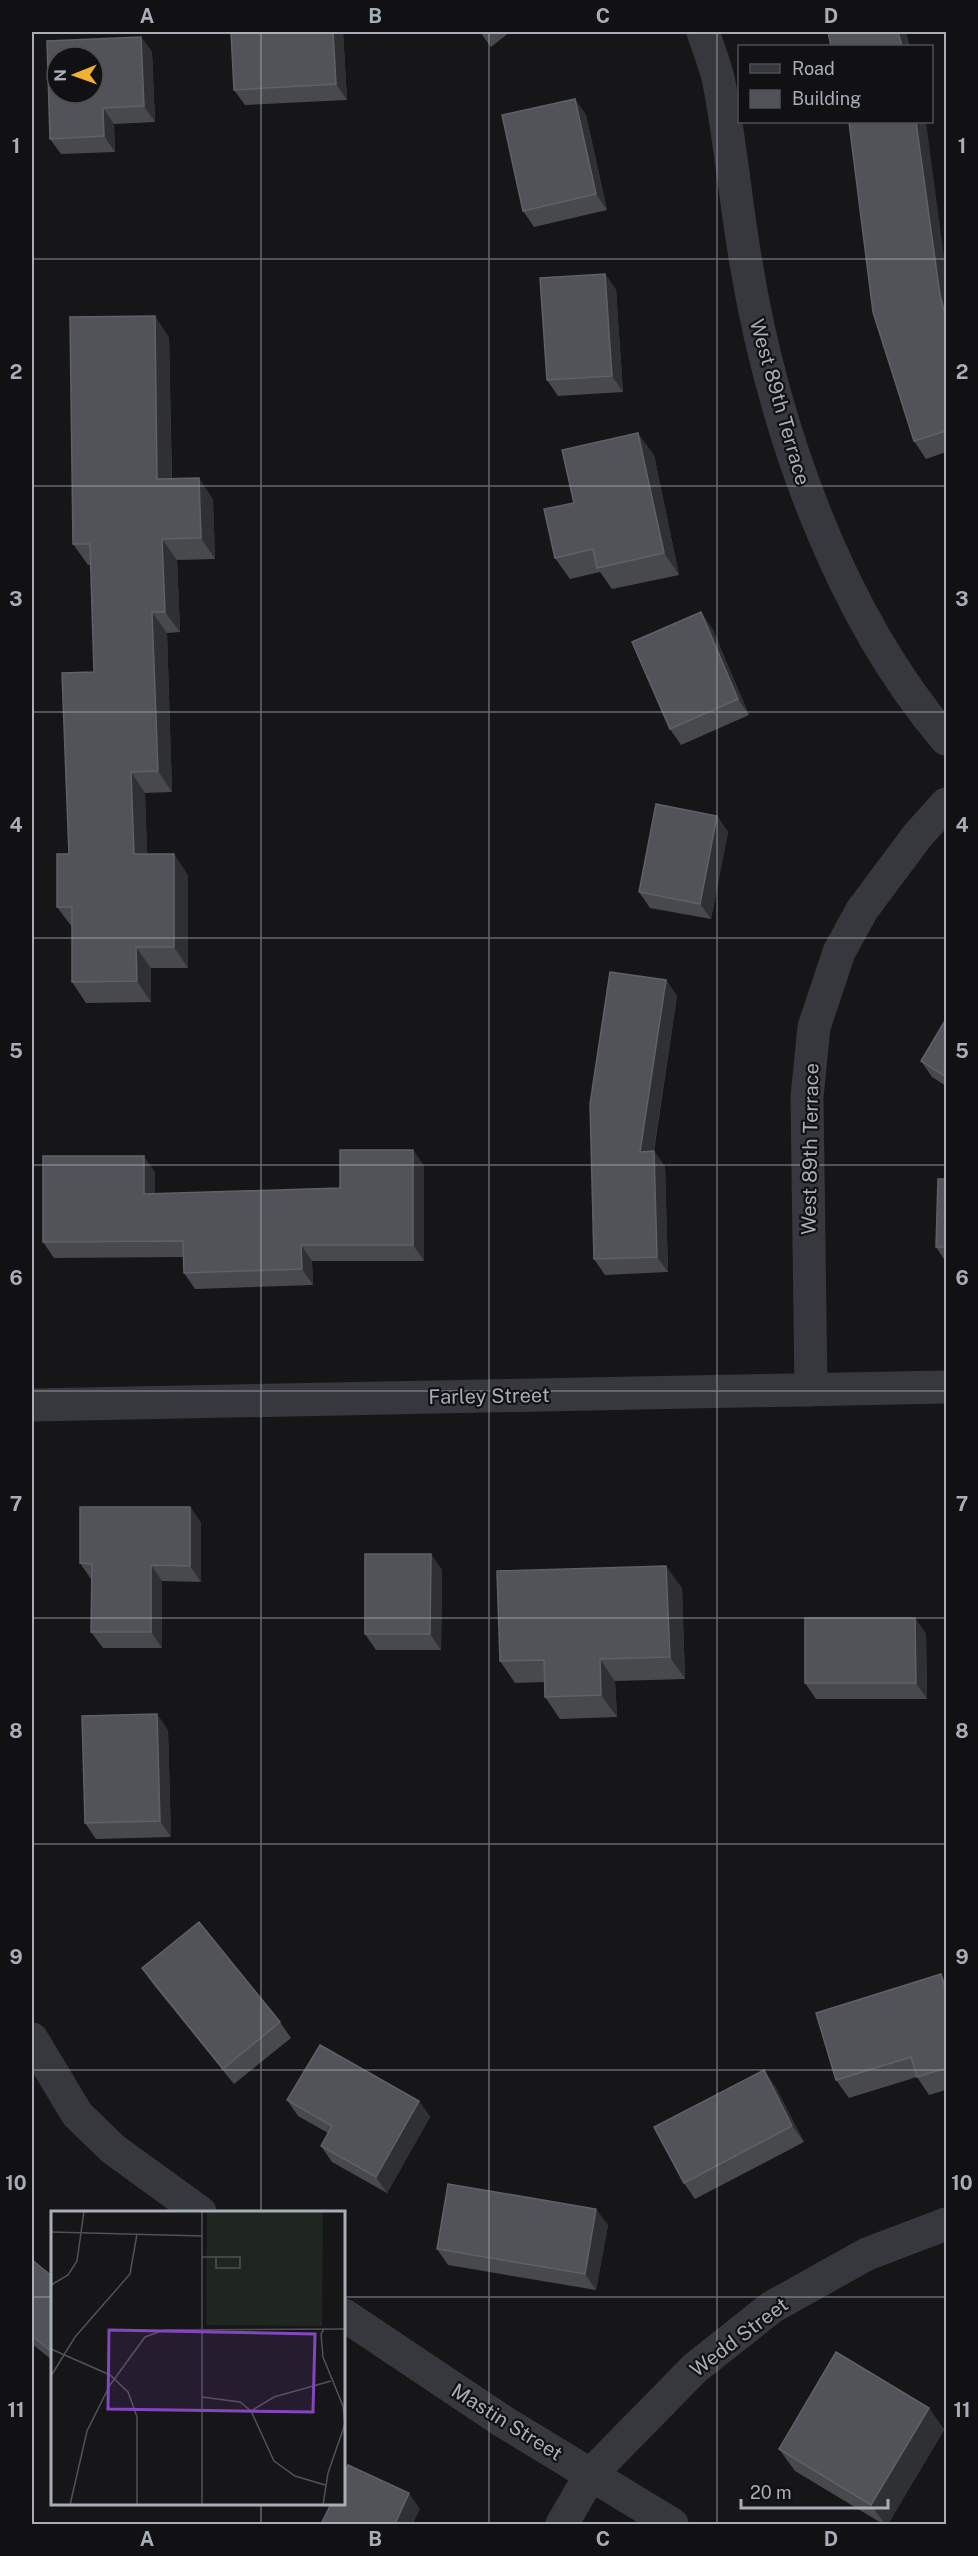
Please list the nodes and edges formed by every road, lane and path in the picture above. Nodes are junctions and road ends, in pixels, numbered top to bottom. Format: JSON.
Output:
{"nodes":[{"id":1,"x":703,"y":32,"type":"edge"},
{"id":2,"x":946,"y":739,"type":"edge"},
{"id":3,"x":946,"y":804,"type":"edge"},
{"id":4,"x":946,"y":1387,"type":"edge"},
{"id":5,"x":811,"y":1390,"type":"junction"},
{"id":6,"x":32,"y":1404,"type":"edge"},
{"id":7,"x":32,"y":2039,"type":"edge"},
{"id":8,"x":199,"y":2211,"type":"edge"},
{"id":9,"x":946,"y":2224,"type":"edge"},
{"id":10,"x":345,"y":2316,"type":"edge"},
{"id":11,"x":591,"y":2474,"type":"junction"},
{"id":12,"x":562,"y":2524,"type":"edge"},
{"id":13,"x":672,"y":2524,"type":"edge"}],
"edges":[{"from":1,"to":2,"type":"street","name":"West 89th Terrace"},
{"from":3,"to":5,"type":"street","name":"West 89th Terrace"},
{"from":4,"to":5,"type":"street","name":"Farley Street"},
{"from":5,"to":6,"type":"street","name":"Farley Street"},
{"from":7,"to":8,"type":"street"},
{"from":9,"to":11,"type":"street","name":"Wedd Street"},
{"from":10,"to":11,"type":"street","name":"Mastin Street"},
{"from":11,"to":12,"type":"street"},
{"from":11,"to":13,"type":"street","name":"Mastin Street"}]}
